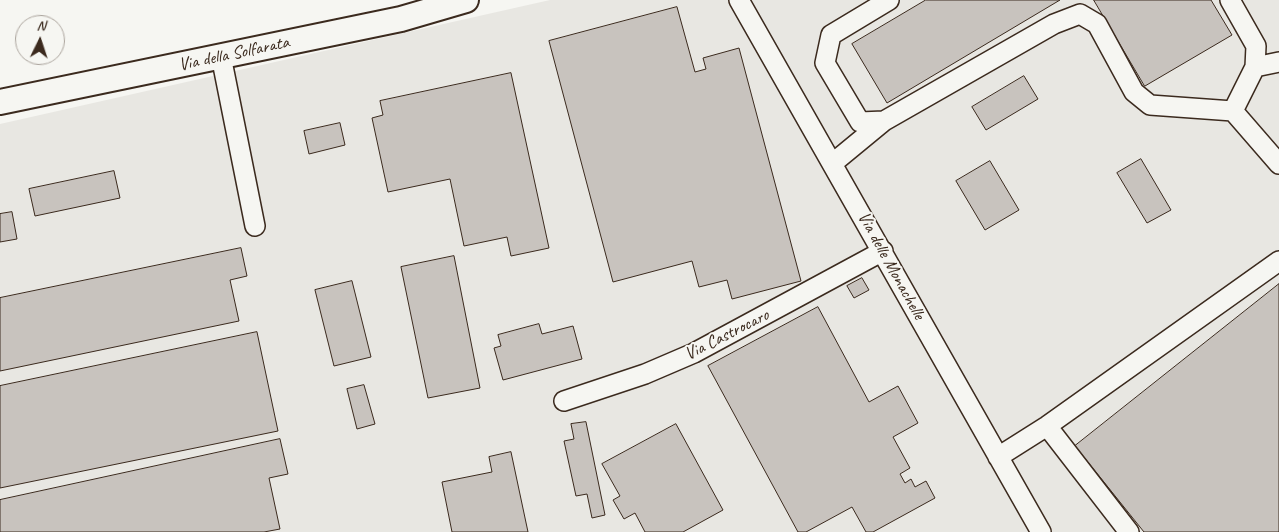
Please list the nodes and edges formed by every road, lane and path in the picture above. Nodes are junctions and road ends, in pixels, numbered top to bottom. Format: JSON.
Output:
{"nodes":[{"id":1,"x":466,"y":0,"type":"edge"},
{"id":2,"x":739,"y":0,"type":"edge"},
{"id":3,"x":889,"y":0,"type":"edge"},
{"id":4,"x":1230,"y":0,"type":"edge"},
{"id":5,"x":221,"y":56,"type":"junction"},
{"id":6,"x":1279,"y":62,"type":"edge"},
{"id":7,"x":1254,"y":67,"type":"junction"},
{"id":8,"x":0,"y":102,"type":"edge"},
{"id":9,"x":1233,"y":111,"type":"junction"},
{"id":10,"x":884,"y":121,"type":"junction"},
{"id":11,"x":833,"y":163,"type":"junction"},
{"id":12,"x":1279,"y":164,"type":"edge"},
{"id":13,"x":255,"y":226,"type":"dead end"},
{"id":14,"x":883,"y":251,"type":"junction"},
{"id":15,"x":1279,"y":261,"type":"edge"},
{"id":16,"x":564,"y":401,"type":"dead end"},
{"id":17,"x":1047,"y":426,"type":"junction"},
{"id":18,"x":998,"y":457,"type":"junction"},
{"id":19,"x":1041,"y":532,"type":"edge"},
{"id":20,"x":1129,"y":532,"type":"edge"}],
"edges":[{"from":1,"to":5,"type":"main road","name":"Via della Solfarata"},
{"from":2,"to":11,"type":"street","name":"Via delle Monachelle"},
{"from":3,"to":10,"type":"street"},
{"from":4,"to":7,"type":"street"},
{"from":5,"to":8,"type":"main road","name":"Via della Solfarata"},
{"from":5,"to":13,"type":"street"},
{"from":6,"to":7,"type":"street"},
{"from":7,"to":9,"type":"street"},
{"from":9,"to":10,"type":"street"},
{"from":9,"to":12,"type":"street"},
{"from":10,"to":11,"type":"street"},
{"from":11,"to":14,"type":"street","name":"Via delle Monachelle"},
{"from":14,"to":16,"type":"street","name":"Via Castrocaro"},
{"from":14,"to":18,"type":"street","name":"Via delle Monachelle"},
{"from":15,"to":17,"type":"street"},
{"from":17,"to":18,"type":"street"},
{"from":17,"to":20,"type":"street"},
{"from":18,"to":19,"type":"street","name":"Via delle Monachelle"}]}
